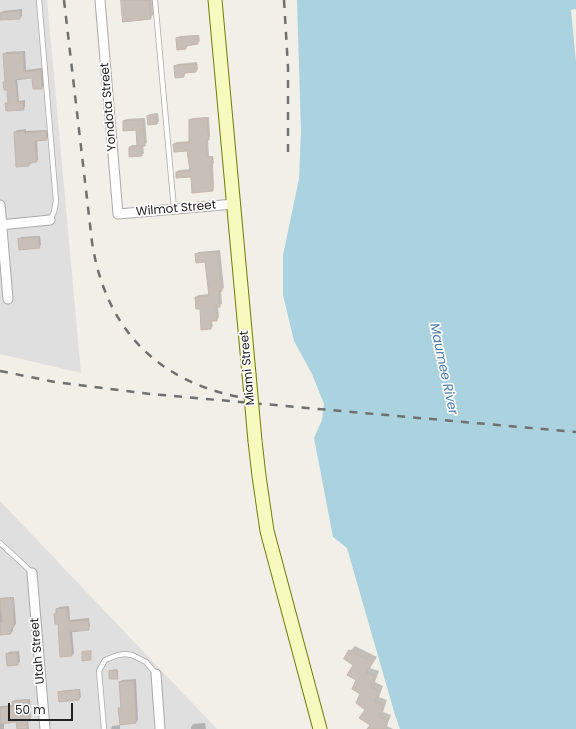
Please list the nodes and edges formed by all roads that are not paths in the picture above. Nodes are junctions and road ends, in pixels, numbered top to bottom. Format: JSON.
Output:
{"nodes":[{"id":1,"x":39,"y":0,"type":"edge"},
{"id":2,"x":100,"y":0,"type":"edge"},
{"id":3,"x":156,"y":0,"type":"edge"},
{"id":4,"x":215,"y":0,"type":"edge"},
{"id":5,"x":234,"y":204,"type":"junction"},
{"id":6,"x":0,"y":205,"type":"edge"},
{"id":7,"x":174,"y":209,"type":"junction"},
{"id":8,"x":118,"y":214,"type":"joint"},
{"id":9,"x":50,"y":220,"type":"joint"},
{"id":10,"x":1,"y":225,"type":"edge"},
{"id":11,"x":8,"y":299,"type":"dead end"},
{"id":12,"x":0,"y":543,"type":"edge"},
{"id":13,"x":32,"y":574,"type":"joint"},
{"id":14,"x":156,"y":674,"type":"joint"},
{"id":15,"x":45,"y":729,"type":"edge"},
{"id":16,"x":104,"y":729,"type":"edge"},
{"id":17,"x":160,"y":729,"type":"edge"},
{"id":18,"x":320,"y":729,"type":"edge"}],
"edges":[{"from":1,"to":9,"type":"lane"},
{"from":2,"to":8,"type":"street","name":"Yondota Street"},
{"from":3,"to":7,"type":"lane"},
{"from":4,"to":5,"type":"street","name":"Miami Street"},
{"from":5,"to":7,"type":"street","name":"Wilmot Street"},
{"from":5,"to":18,"type":"street","name":"Miami Street","bridge":true},
{"from":6,"to":10,"type":"street"},
{"from":7,"to":8,"type":"street","name":"Wilmot Street"},
{"from":9,"to":10,"type":"street"},
{"from":10,"to":11,"type":"street"},
{"from":12,"to":13,"type":"lane"},
{"from":13,"to":15,"type":"street","name":"Utah Street"},
{"from":14,"to":16,"type":"lane"},
{"from":14,"to":17,"type":"street"}]}
